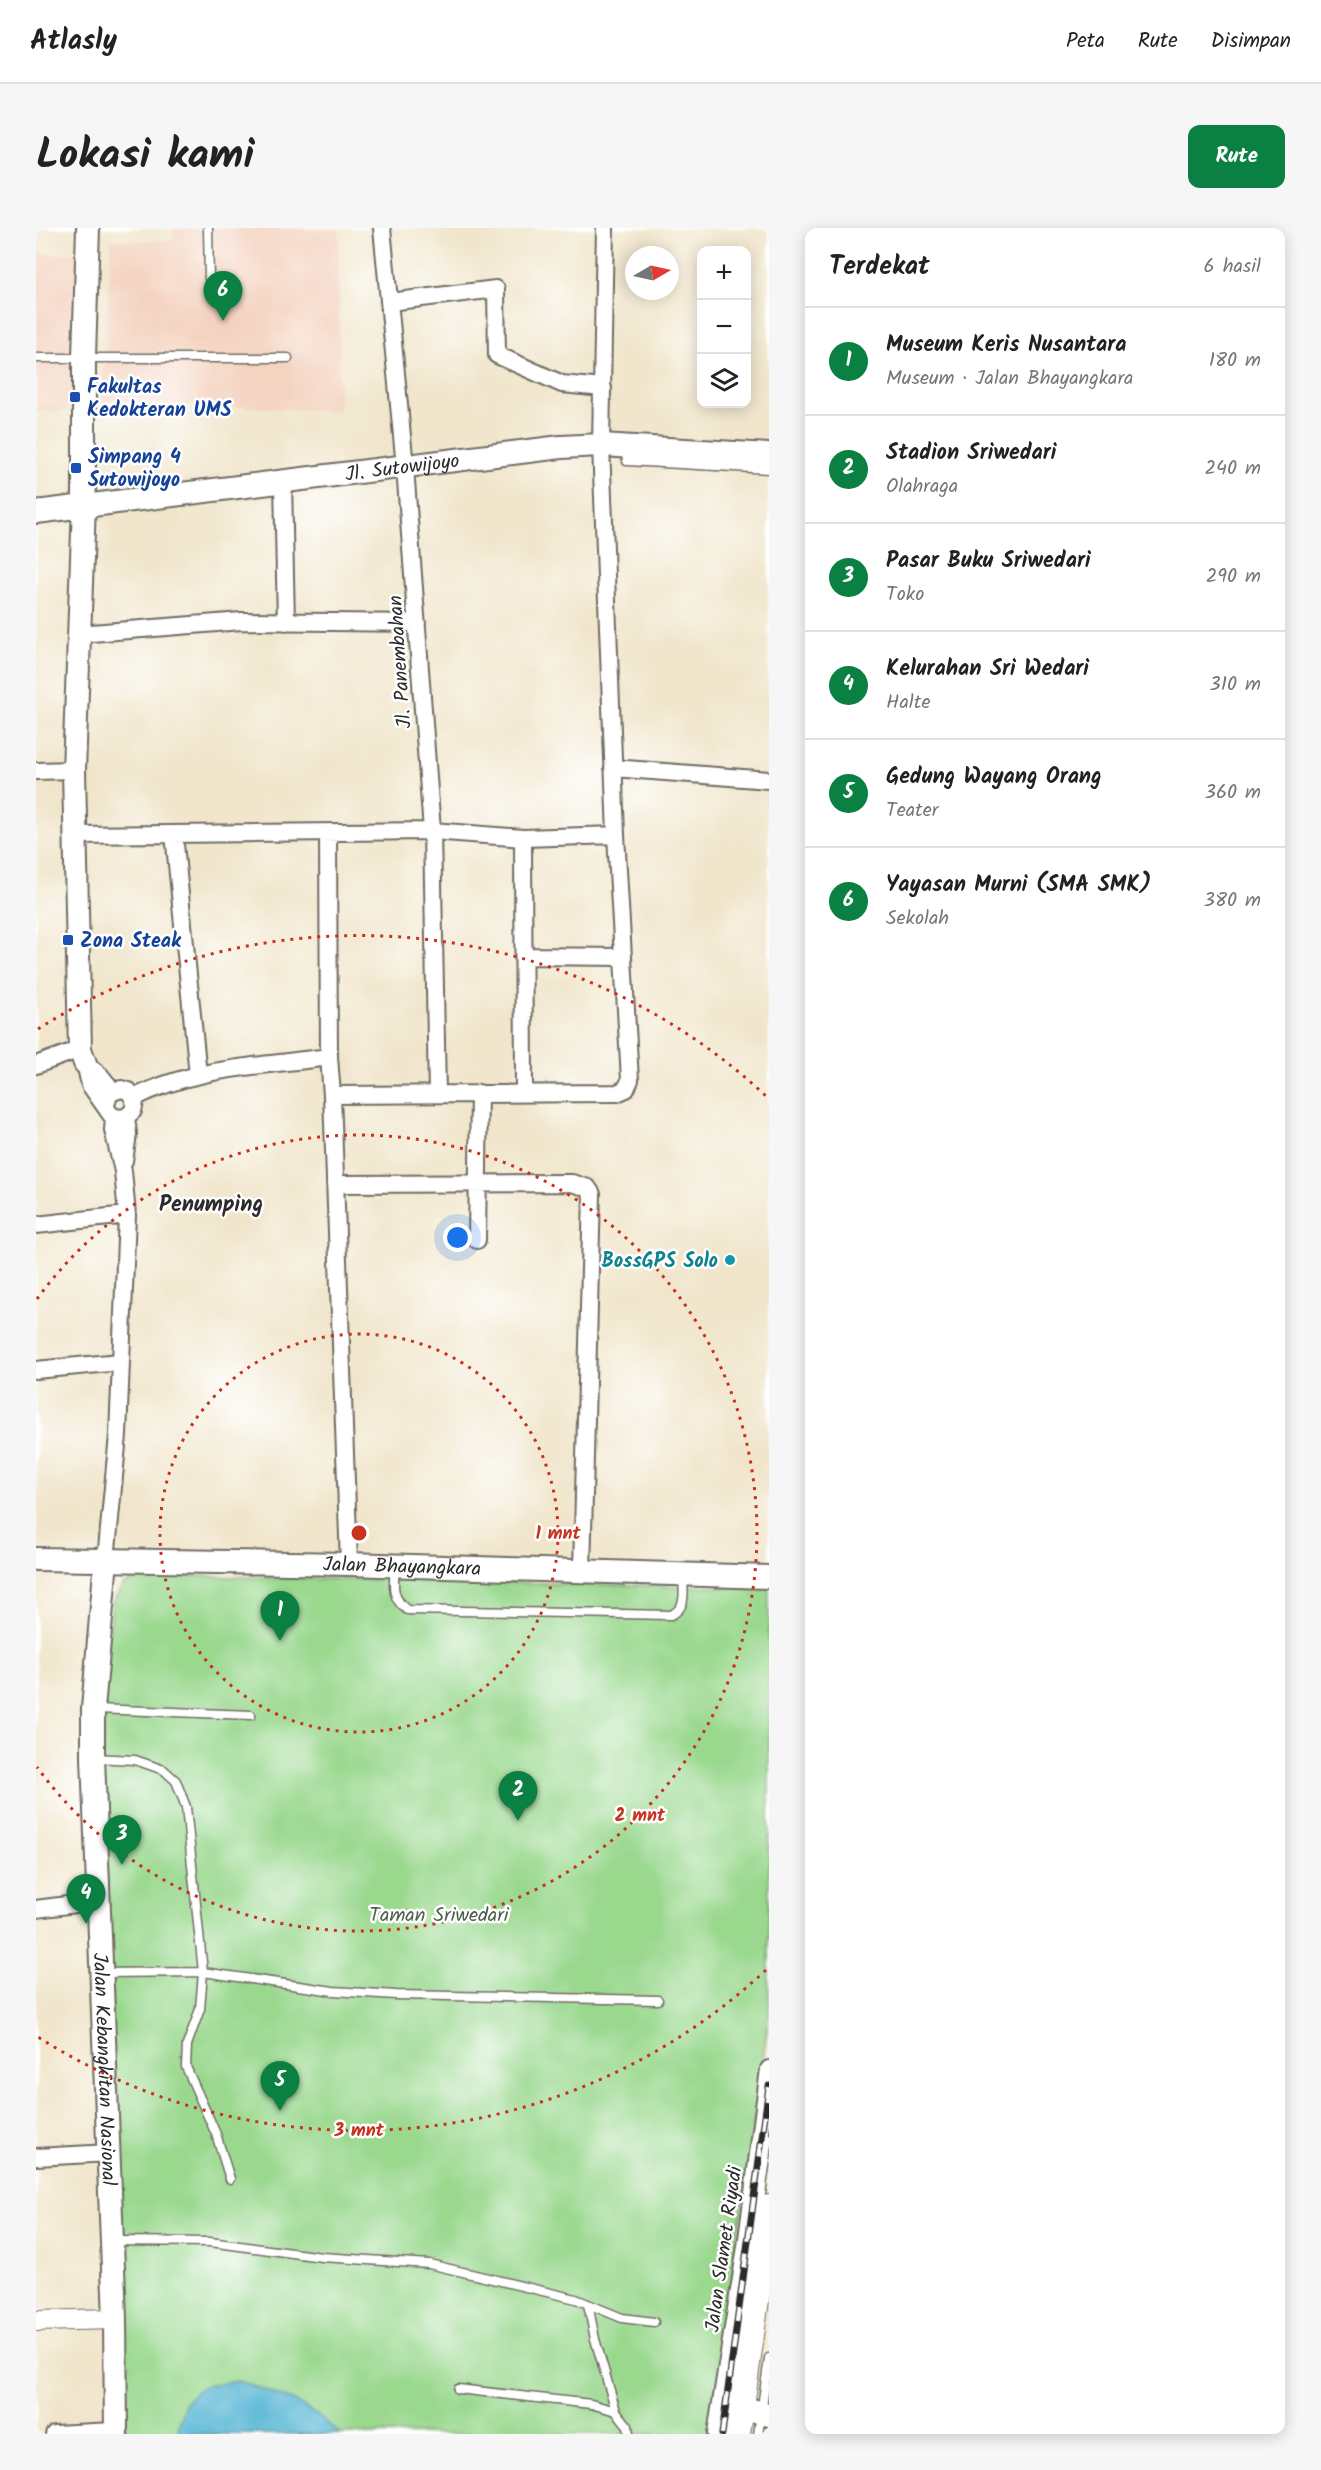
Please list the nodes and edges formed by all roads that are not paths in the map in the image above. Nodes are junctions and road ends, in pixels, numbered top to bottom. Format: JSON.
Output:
{"nodes":[{"id":1,"x":88,"y":228,"type":"edge"},
{"id":2,"x":208,"y":228,"type":"edge"},
{"id":3,"x":382,"y":228,"type":"edge"},
{"id":4,"x":605,"y":228,"type":"edge"},
{"id":5,"x":209,"y":279,"type":"dead end"},
{"id":6,"x":389,"y":302,"type":"junction"},
{"id":7,"x":84,"y":357,"type":"junction"},
{"id":8,"x":36,"y":358,"type":"edge"},
{"id":9,"x":288,"y":358,"type":"dead end"},
{"id":10,"x":603,"y":388,"type":"junction"},
{"id":11,"x":602,"y":445,"type":"junction"},
{"id":12,"x":625,"y":446,"type":"junction"},
{"id":13,"x":769,"y":455,"type":"edge"},
{"id":14,"x":405,"y":467,"type":"junction"},
{"id":15,"x":769,"y":470,"type":"edge"},
{"id":16,"x":284,"y":482,"type":"junction"},
{"id":17,"x":84,"y":505,"type":"junction"},
{"id":18,"x":36,"y":512,"type":"edge"},
{"id":19,"x":286,"y":622,"type":"junction"},
{"id":20,"x":417,"y":623,"type":"junction"},
{"id":21,"x":79,"y":634,"type":"junction"},
{"id":22,"x":613,"y":768,"type":"junction"},
{"id":23,"x":74,"y":770,"type":"junction"},
{"id":24,"x":36,"y":771,"type":"edge"},
{"id":25,"x":769,"y":780,"type":"edge"},
{"id":26,"x":432,"y":831,"type":"junction"},
{"id":27,"x":174,"y":834,"type":"junction"},
{"id":28,"x":328,"y":834,"type":"junction"},
{"id":29,"x":75,"y":835,"type":"junction"},
{"id":30,"x":616,"y":835,"type":"junction"},
{"id":31,"x":523,"y":838,"type":"junction"},
{"id":32,"x":525,"y":956,"type":"junction"},
{"id":33,"x":623,"y":957,"type":"junction"},
{"id":34,"x":83,"y":1056,"type":"junction"},
{"id":35,"x":329,"y":1057,"type":"junction"},
{"id":36,"x":36,"y":1065,"type":"edge"},
{"id":37,"x":198,"y":1075,"type":"junction"},
{"id":38,"x":479,"y":1093,"type":"junction"},
{"id":39,"x":524,"y":1093,"type":"junction"},
{"id":40,"x":437,"y":1094,"type":"junction"},
{"id":41,"x":332,"y":1095,"type":"junction"},
{"id":42,"x":115,"y":1107,"type":"junction"},
{"id":43,"x":335,"y":1184,"type":"junction"},
{"id":44,"x":480,"y":1185,"type":"junction"},
{"id":45,"x":127,"y":1215,"type":"junction"},
{"id":46,"x":36,"y":1225,"type":"edge"},
{"id":47,"x":477,"y":1240,"type":"dead end"},
{"id":48,"x":120,"y":1362,"type":"junction"},
{"id":49,"x":36,"y":1370,"type":"edge"},
{"id":50,"x":36,"y":1559,"type":"edge"},
{"id":51,"x":106,"y":1560,"type":"junction"},
{"id":52,"x":349,"y":1564,"type":"junction"},
{"id":53,"x":395,"y":1565,"type":"junction"},
{"id":54,"x":582,"y":1570,"type":"junction"},
{"id":55,"x":683,"y":1573,"type":"junction"},
{"id":56,"x":769,"y":1577,"type":"edge"},
{"id":57,"x":93,"y":1709,"type":"junction"},
{"id":58,"x":251,"y":1715,"type":"dead end"},
{"id":59,"x":93,"y":1758,"type":"junction"},
{"id":60,"x":99,"y":1901,"type":"junction"},
{"id":61,"x":36,"y":1910,"type":"edge"},
{"id":62,"x":204,"y":1972,"type":"junction"},
{"id":63,"x":102,"y":1973,"type":"junction"},
{"id":64,"x":658,"y":2000,"type":"dead end"},
{"id":65,"x":769,"y":2069,"type":"edge"},
{"id":66,"x":769,"y":2138,"type":"edge"},
{"id":67,"x":110,"y":2153,"type":"junction"},
{"id":68,"x":36,"y":2157,"type":"edge"},
{"id":69,"x":230,"y":2179,"type":"dead end"},
{"id":70,"x":768,"y":2223,"type":"edge"},
{"id":71,"x":113,"y":2241,"type":"junction"},
{"id":72,"x":588,"y":2304,"type":"junction"},
{"id":73,"x":116,"y":2319,"type":"junction"},
{"id":74,"x":36,"y":2322,"type":"edge"},
{"id":75,"x":654,"y":2322,"type":"dead end"},
{"id":76,"x":769,"y":2358,"type":"edge"},
{"id":77,"x":458,"y":2389,"type":"dead end"},
{"id":78,"x":616,"y":2411,"type":"junction"},
{"id":79,"x":758,"y":2417,"type":"edge"},
{"id":80,"x":116,"y":2433,"type":"edge"},
{"id":81,"x":54,"y":2434,"type":"edge"},
{"id":82,"x":629,"y":2434,"type":"edge"},
{"id":83,"x":716,"y":2434,"type":"edge"},
{"id":84,"x":727,"y":2434,"type":"edge"},
{"id":85,"x":737,"y":2434,"type":"edge"}],
"edges":[{"from":1,"to":7,"type":"main road"},
{"from":2,"to":5,"type":"lane"},
{"from":3,"to":6,"type":"street","name":"Jl. Panembahan"},
{"from":4,"to":10,"type":"street"},
{"from":6,"to":10,"type":"street"},
{"from":6,"to":14,"type":"street","name":"Jl. Panembahan"},
{"from":7,"to":8,"type":"lane"},
{"from":7,"to":9,"type":"lane"},
{"from":7,"to":17,"type":"main road"},
{"from":10,"to":11,"type":"street"},
{"from":11,"to":12,"type":"main road","name":"Jl. Sutowijoyo"},
{"from":11,"to":14,"type":"main road","name":"Jl. Sutowijoyo"},
{"from":11,"to":22,"type":"street"},
{"from":12,"to":13,"type":"main road","name":"Jl. Sutowijoyo"},
{"from":12,"to":15,"type":"lane"},
{"from":14,"to":16,"type":"main road","name":"Jl. Sutowijoyo"},
{"from":14,"to":20,"type":"street","name":"Jl. Panembahan"},
{"from":16,"to":17,"type":"main road","name":"Jl. Sutowijoyo"},
{"from":16,"to":19,"type":"street"},
{"from":17,"to":18,"type":"main road","name":"Jl. Sutowijoyo"},
{"from":17,"to":21,"type":"main road"},
{"from":19,"to":20,"type":"street"},
{"from":19,"to":21,"type":"street"},
{"from":20,"to":26,"type":"street","name":"Jl. Panembahan"},
{"from":21,"to":23,"type":"main road"},
{"from":22,"to":25,"type":"street"},
{"from":22,"to":30,"type":"street"},
{"from":23,"to":24,"type":"street"},
{"from":23,"to":29,"type":"main road"},
{"from":26,"to":28,"type":"street"},
{"from":26,"to":31,"type":"street"},
{"from":26,"to":40,"type":"street","name":"Jl. Panembahan"},
{"from":27,"to":28,"type":"street"},
{"from":27,"to":29,"type":"street"},
{"from":27,"to":37,"type":"street"},
{"from":28,"to":35,"type":"street"},
{"from":29,"to":34,"type":"main road"},
{"from":30,"to":31,"type":"street"},
{"from":30,"to":33,"type":"street"},
{"from":31,"to":32,"type":"street"},
{"from":32,"to":33,"type":"street"},
{"from":32,"to":39,"type":"street"},
{"from":33,"to":39,"type":"street"},
{"from":34,"to":36,"type":"street"},
{"from":34,"to":42,"type":"street"},
{"from":35,"to":37,"type":"street"},
{"from":35,"to":41,"type":"street"},
{"from":37,"to":42,"type":"street"},
{"from":38,"to":39,"type":"street"},
{"from":38,"to":40,"type":"street"},
{"from":38,"to":44,"type":"street"},
{"from":40,"to":41,"type":"street"},
{"from":41,"to":43,"type":"street"},
{"from":42,"to":45,"type":"street"},
{"from":43,"to":44,"type":"street"},
{"from":43,"to":52,"type":"street"},
{"from":44,"to":47,"type":"street"},
{"from":44,"to":54,"type":"street"},
{"from":45,"to":46,"type":"street"},
{"from":45,"to":48,"type":"street"},
{"from":48,"to":49,"type":"street"},
{"from":48,"to":51,"type":"street"},
{"from":50,"to":51,"type":"main road","name":"Jalan Bhayangkara"},
{"from":51,"to":52,"type":"main road","name":"Jalan Bhayangkara"},
{"from":51,"to":57,"type":"main road","name":"Jalan Kebangkitan Nasional"},
{"from":52,"to":53,"type":"main road","name":"Jalan Bhayangkara"},
{"from":53,"to":54,"type":"main road","name":"Jalan Bhayangkara"},
{"from":53,"to":55,"type":"lane"},
{"from":54,"to":55,"type":"main road","name":"Jalan Bhayangkara"},
{"from":55,"to":56,"type":"main road","name":"Jalan Bhayangkara"},
{"from":57,"to":58,"type":"lane"},
{"from":57,"to":59,"type":"main road","name":"Jalan Kebangkitan Nasional"},
{"from":59,"to":60,"type":"main road","name":"Jalan Kebangkitan Nasional"},
{"from":59,"to":62,"type":"lane"},
{"from":60,"to":61,"type":"street"},
{"from":60,"to":63,"type":"main road","name":"Jalan Kebangkitan Nasional"},
{"from":62,"to":63,"type":"lane"},
{"from":62,"to":64,"type":"lane"},
{"from":62,"to":69,"type":"lane"},
{"from":63,"to":67,"type":"main road","name":"Jalan Kebangkitan Nasional"},
{"from":65,"to":83,"type":"street","name":"Jalan Slamet Riyadi"},
{"from":66,"to":84,"type":"lane"},
{"from":67,"to":68,"type":"street"},
{"from":67,"to":71,"type":"main road","name":"Jalan Kebangkitan Nasional"},
{"from":70,"to":79,"type":"main road"},
{"from":71,"to":72,"type":"lane"},
{"from":71,"to":73,"type":"main road","name":"Jalan Kebangkitan Nasional"},
{"from":72,"to":75,"type":"lane"},
{"from":72,"to":78,"type":"lane"},
{"from":73,"to":74,"type":"street"},
{"from":73,"to":80,"type":"main road","name":"Jalan Kebangkitan Nasional"},
{"from":76,"to":79,"type":"lane"},
{"from":77,"to":78,"type":"lane"},
{"from":78,"to":82,"type":"lane"},
{"from":79,"to":85,"type":"main road"},
{"from":80,"to":81,"type":"street"}]}
